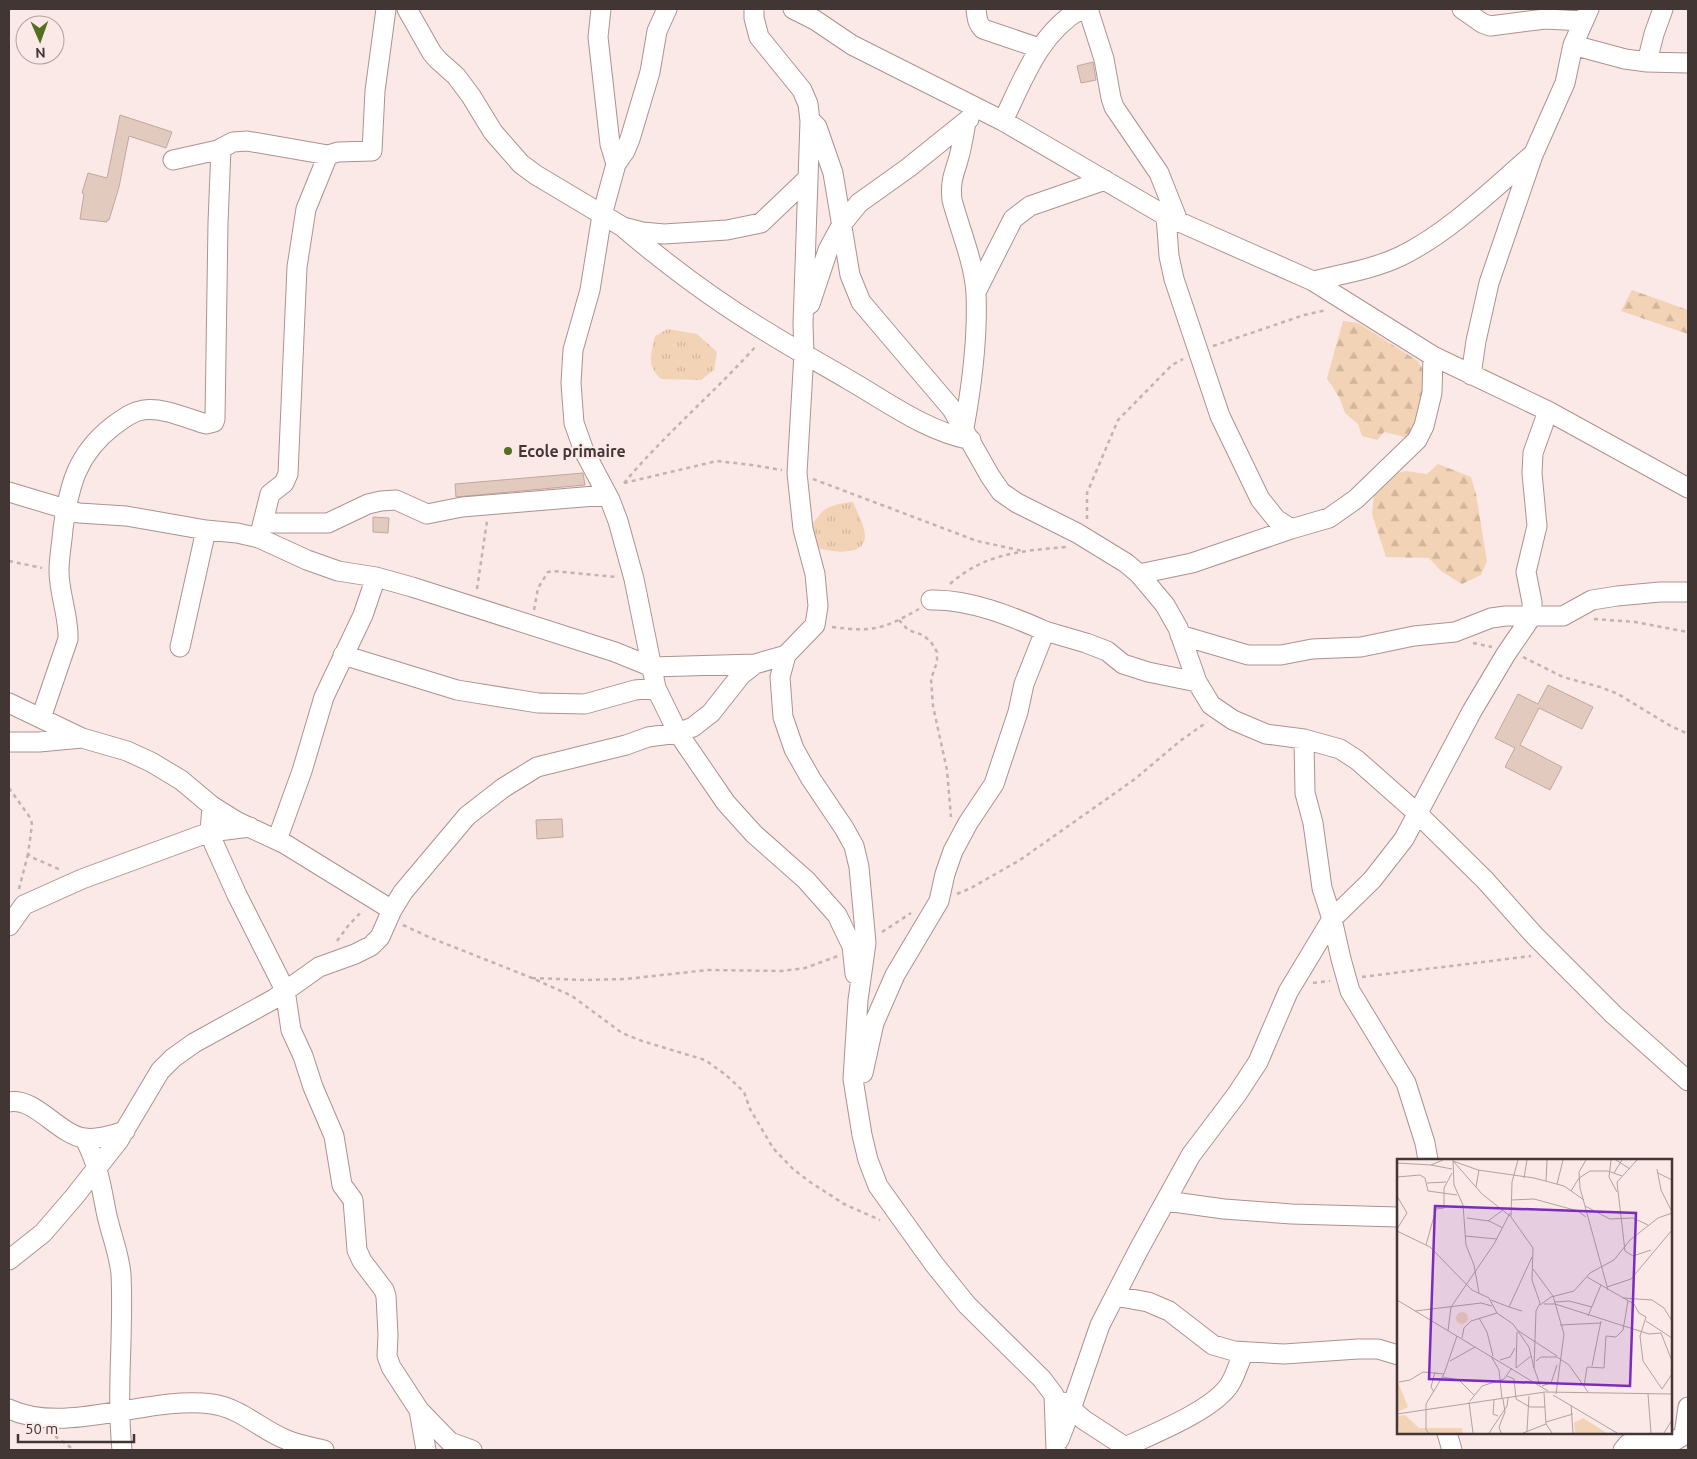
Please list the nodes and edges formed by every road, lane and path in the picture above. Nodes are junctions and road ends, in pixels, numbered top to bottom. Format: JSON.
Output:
{"nodes":[{"id":1,"x":386,"y":9,"type":"edge"},
{"id":2,"x":407,"y":9,"type":"edge"},
{"id":3,"x":601,"y":9,"type":"edge"},
{"id":4,"x":667,"y":9,"type":"edge"},
{"id":5,"x":754,"y":9,"type":"edge"},
{"id":6,"x":793,"y":9,"type":"edge"},
{"id":7,"x":976,"y":9,"type":"edge"},
{"id":8,"x":1081,"y":9,"type":"edge"},
{"id":9,"x":1088,"y":9,"type":"edge"},
{"id":10,"x":1462,"y":9,"type":"edge"},
{"id":11,"x":1663,"y":9,"type":"edge"},
{"id":12,"x":1586,"y":15,"type":"edge"},
{"id":13,"x":1573,"y":45,"type":"junction"},
{"id":14,"x":1039,"y":48,"type":"junction"},
{"id":15,"x":1647,"y":62,"type":"junction"},
{"id":16,"x":1688,"y":63,"type":"edge"},
{"id":17,"x":973,"y":116,"type":"junction"},
{"id":18,"x":810,"y":121,"type":"junction"},
{"id":19,"x":1003,"y":121,"type":"junction"},
{"id":20,"x":221,"y":148,"type":"junction"},
{"id":21,"x":328,"y":154,"type":"junction"},
{"id":22,"x":1533,"y":155,"type":"junction"},
{"id":23,"x":173,"y":160,"type":"dead end"},
{"id":24,"x":616,"y":164,"type":"junction"},
{"id":25,"x":807,"y":179,"type":"junction"},
{"id":26,"x":1104,"y":180,"type":"junction"},
{"id":27,"x":602,"y":214,"type":"junction"},
{"id":28,"x":1172,"y":218,"type":"junction"},
{"id":29,"x":842,"y":224,"type":"junction"},
{"id":30,"x":623,"y":227,"type":"junction"},
{"id":31,"x":1313,"y":281,"type":"junction"},
{"id":32,"x":976,"y":292,"type":"junction"},
{"id":33,"x":1351,"y":305,"type":"junction"},
{"id":34,"x":803,"y":324,"type":"junction"},
{"id":35,"x":768,"y":333,"type":"junction"},
{"id":36,"x":1197,"y":352,"type":"junction"},
{"id":37,"x":804,"y":353,"type":"junction"},
{"id":38,"x":1433,"y":356,"type":"junction"},
{"id":39,"x":1471,"y":375,"type":"junction"},
{"id":40,"x":1548,"y":411,"type":"junction"},
{"id":41,"x":968,"y":434,"type":"junction"},
{"id":42,"x":797,"y":473,"type":"junction"},
{"id":43,"x":624,"y":483,"type":"junction"},
{"id":44,"x":1688,"y":488,"type":"edge"},
{"id":45,"x":9,"y":492,"type":"edge"},
{"id":46,"x":609,"y":497,"type":"junction"},
{"id":47,"x":490,"y":504,"type":"junction"},
{"id":48,"x":66,"y":510,"type":"junction"},
{"id":49,"x":1291,"y":529,"type":"junction"},
{"id":50,"x":206,"y":530,"type":"junction"},
{"id":51,"x":262,"y":531,"type":"junction"},
{"id":52,"x":1084,"y":537,"type":"junction"},
{"id":53,"x":1027,"y":551,"type":"junction"},
{"id":54,"x":9,"y":561,"type":"edge"},
{"id":55,"x":59,"y":572,"type":"junction"},
{"id":56,"x":1139,"y":574,"type":"junction"},
{"id":57,"x":376,"y":576,"type":"junction"},
{"id":58,"x":634,"y":579,"type":"junction"},
{"id":59,"x":1688,"y":592,"type":"edge"},
{"id":60,"x":931,"y":600,"type":"junction"},
{"id":61,"x":474,"y":607,"type":"junction"},
{"id":62,"x":1532,"y":616,"type":"junction"},
{"id":63,"x":1590,"y":618,"type":"dead end"},
{"id":64,"x":900,"y":620,"type":"junction"},
{"id":65,"x":815,"y":625,"type":"junction"},
{"id":66,"x":530,"y":626,"type":"junction"},
{"id":67,"x":1045,"y":631,"type":"junction"},
{"id":68,"x":1455,"y":632,"type":"junction"},
{"id":69,"x":1688,"y":632,"type":"edge"},
{"id":70,"x":1180,"y":635,"type":"junction"},
{"id":71,"x":180,"y":647,"type":"dead end"},
{"id":72,"x":1508,"y":650,"type":"junction"},
{"id":73,"x":786,"y":655,"type":"junction"},
{"id":74,"x":343,"y":656,"type":"junction"},
{"id":75,"x":754,"y":664,"type":"junction"},
{"id":76,"x":652,"y":667,"type":"junction"},
{"id":77,"x":1196,"y":682,"type":"junction"},
{"id":78,"x":656,"y":688,"type":"junction"},
{"id":79,"x":9,"y":703,"type":"edge"},
{"id":80,"x":1221,"y":712,"type":"junction"},
{"id":81,"x":41,"y":718,"type":"junction"},
{"id":82,"x":678,"y":733,"type":"junction"},
{"id":83,"x":1688,"y":734,"type":"edge"},
{"id":84,"x":82,"y":738,"type":"junction"},
{"id":85,"x":1304,"y":739,"type":"junction"},
{"id":86,"x":9,"y":742,"type":"edge"},
{"id":87,"x":9,"y":788,"type":"edge"},
{"id":88,"x":212,"y":806,"type":"junction"},
{"id":89,"x":1417,"y":813,"type":"junction"},
{"id":90,"x":952,"y":820,"type":"dead end"},
{"id":91,"x":250,"y":827,"type":"junction"},
{"id":92,"x":210,"y":832,"type":"junction"},
{"id":93,"x":277,"y":840,"type":"junction"},
{"id":94,"x":28,"y":854,"type":"junction"},
{"id":95,"x":82,"y":879,"type":"junction"},
{"id":96,"x":939,"y":901,"type":"junction"},
{"id":97,"x":391,"y":913,"type":"junction"},
{"id":98,"x":912,"y":913,"type":"dead end"},
{"id":99,"x":1332,"y":919,"type":"junction"},
{"id":100,"x":12,"y":921,"type":"edge"},
{"id":101,"x":859,"y":947,"type":"junction"},
{"id":102,"x":1553,"y":953,"type":"junction"},
{"id":103,"x":320,"y":967,"type":"junction"},
{"id":104,"x":532,"y":978,"type":"junction"},
{"id":105,"x":1347,"y":980,"type":"junction"},
{"id":106,"x":1292,"y":986,"type":"junction"},
{"id":107,"x":285,"y":990,"type":"junction"},
{"id":108,"x":1688,"y":1081,"type":"edge"},
{"id":109,"x":9,"y":1102,"type":"edge"},
{"id":110,"x":857,"y":1105,"type":"junction"},
{"id":111,"x":125,"y":1131,"type":"junction"},
{"id":112,"x":84,"y":1138,"type":"junction"},
{"id":113,"x":1428,"y":1159,"type":"edge"},
{"id":114,"x":97,"y":1168,"type":"junction"},
{"id":115,"x":1166,"y":1201,"type":"junction"},
{"id":116,"x":1397,"y":1217,"type":"edge"},
{"id":117,"x":886,"y":1222,"type":"dead end"},
{"id":118,"x":9,"y":1260,"type":"edge"},
{"id":119,"x":1115,"y":1296,"type":"junction"},
{"id":120,"x":1244,"y":1352,"type":"junction"},
{"id":121,"x":1397,"y":1355,"type":"edge"},
{"id":122,"x":1054,"y":1395,"type":"junction"},
{"id":123,"x":1688,"y":1407,"type":"edge"},
{"id":124,"x":9,"y":1409,"type":"edge"},
{"id":125,"x":1072,"y":1409,"type":"junction"},
{"id":126,"x":419,"y":1410,"type":"junction"},
{"id":127,"x":119,"y":1411,"type":"junction"},
{"id":128,"x":1448,"y":1434,"type":"edge"},
{"id":129,"x":1056,"y":1449,"type":"edge"},
{"id":130,"x":1128,"y":1449,"type":"edge"},
{"id":131,"x":122,"y":1450,"type":"edge"},
{"id":132,"x":324,"y":1450,"type":"edge"},
{"id":133,"x":426,"y":1450,"type":"edge"},
{"id":134,"x":472,"y":1450,"type":"edge"},
{"id":135,"x":1452,"y":1450,"type":"edge"},
{"id":136,"x":1623,"y":1450,"type":"edge"}],
"edges":[{"from":1,"to":21,"type":"street"},
{"from":2,"to":27,"type":"street"},
{"from":3,"to":24,"type":"street"},
{"from":4,"to":24,"type":"street"},
{"from":5,"to":18,"type":"street"},
{"from":6,"to":17,"type":"street"},
{"from":7,"to":14,"type":"street"},
{"from":8,"to":14,"type":"street"},
{"from":9,"to":28,"type":"street"},
{"from":10,"to":12,"type":"street"},
{"from":11,"to":15,"type":"street"},
{"from":12,"to":13,"type":"street"},
{"from":13,"to":15,"type":"street"},
{"from":13,"to":22,"type":"street"},
{"from":14,"to":19,"type":"street"},
{"from":15,"to":16,"type":"street"},
{"from":17,"to":19,"type":"street"},
{"from":17,"to":29,"type":"street"},
{"from":17,"to":32,"type":"street"},
{"from":18,"to":25,"type":"street"},
{"from":18,"to":29,"type":"street"},
{"from":19,"to":26,"type":"street"},
{"from":20,"to":21,"type":"street"},
{"from":20,"to":23,"type":"street"},
{"from":20,"to":48,"type":"street"},
{"from":21,"to":51,"type":"street"},
{"from":22,"to":31,"type":"street"},
{"from":22,"to":39,"type":"street"},
{"from":24,"to":27,"type":"street"},
{"from":25,"to":30,"type":"street"},
{"from":25,"to":34,"type":"street"},
{"from":26,"to":28,"type":"street"},
{"from":26,"to":32,"type":"street"},
{"from":27,"to":30,"type":"street"},
{"from":27,"to":46,"type":"street"},
{"from":28,"to":31,"type":"street"},
{"from":28,"to":36,"type":"street"},
{"from":29,"to":34,"type":"street"},
{"from":29,"to":41,"type":"street"},
{"from":30,"to":35,"type":"street"},
{"from":31,"to":33,"type":"street"},
{"from":32,"to":41,"type":"street"},
{"from":33,"to":36,"type":"path"},
{"from":33,"to":38,"type":"street"},
{"from":34,"to":37,"type":"street"},
{"from":35,"to":37,"type":"street"},
{"from":35,"to":43,"type":"path"},
{"from":36,"to":49,"type":"street"},
{"from":36,"to":52,"type":"path"},
{"from":37,"to":41,"type":"street"},
{"from":37,"to":42,"type":"street"},
{"from":38,"to":39,"type":"street"},
{"from":38,"to":49,"type":"street"},
{"from":39,"to":40,"type":"street"},
{"from":40,"to":44,"type":"street"},
{"from":40,"to":62,"type":"street"},
{"from":41,"to":52,"type":"street"},
{"from":42,"to":43,"type":"path"},
{"from":42,"to":53,"type":"path"},
{"from":42,"to":65,"type":"street"},
{"from":43,"to":46,"type":"path"},
{"from":45,"to":48,"type":"street"},
{"from":46,"to":47,"type":"street"},
{"from":46,"to":58,"type":"street"},
{"from":47,"to":51,"type":"street"},
{"from":47,"to":61,"type":"path"},
{"from":48,"to":50,"type":"street"},
{"from":48,"to":55,"type":"street"},
{"from":49,"to":56,"type":"street"},
{"from":50,"to":51,"type":"street"},
{"from":50,"to":71,"type":"street"},
{"from":51,"to":57,"type":"street"},
{"from":52,"to":53,"type":"path"},
{"from":52,"to":56,"type":"street"},
{"from":53,"to":60,"type":"path"},
{"from":54,"to":55,"type":"path"},
{"from":55,"to":81,"type":"street"},
{"from":56,"to":70,"type":"street"},
{"from":57,"to":61,"type":"street"},
{"from":57,"to":74,"type":"street"},
{"from":58,"to":66,"type":"path"},
{"from":58,"to":76,"type":"street"},
{"from":59,"to":62,"type":"street"},
{"from":60,"to":64,"type":"path"},
{"from":60,"to":67,"type":"street"},
{"from":61,"to":66,"type":"street"},
{"from":62,"to":68,"type":"street"},
{"from":62,"to":72,"type":"street"},
{"from":63,"to":69,"type":"path"},
{"from":64,"to":65,"type":"path"},
{"from":64,"to":90,"type":"path"},
{"from":65,"to":73,"type":"street"},
{"from":66,"to":76,"type":"street"},
{"from":67,"to":77,"type":"street"},
{"from":67,"to":96,"type":"street"},
{"from":68,"to":70,"type":"street"},
{"from":68,"to":72,"type":"path"},
{"from":70,"to":77,"type":"street"},
{"from":72,"to":83,"type":"path"},
{"from":72,"to":89,"type":"street"},
{"from":73,"to":75,"type":"street"},
{"from":73,"to":101,"type":"street"},
{"from":74,"to":78,"type":"street"},
{"from":74,"to":93,"type":"street"},
{"from":75,"to":76,"type":"street"},
{"from":75,"to":82,"type":"street"},
{"from":76,"to":78,"type":"street"},
{"from":77,"to":80,"type":"street"},
{"from":78,"to":82,"type":"street"},
{"from":79,"to":81,"type":"street"},
{"from":80,"to":85,"type":"street"},
{"from":80,"to":96,"type":"path"},
{"from":81,"to":84,"type":"street"},
{"from":82,"to":97,"type":"street"},
{"from":82,"to":101,"type":"street"},
{"from":84,"to":86,"type":"street"},
{"from":84,"to":88,"type":"street"},
{"from":85,"to":89,"type":"street"},
{"from":85,"to":99,"type":"street"},
{"from":87,"to":94,"type":"path"},
{"from":88,"to":91,"type":"street"},
{"from":88,"to":92,"type":"street"},
{"from":89,"to":99,"type":"street"},
{"from":89,"to":102,"type":"street"},
{"from":91,"to":92,"type":"street"},
{"from":91,"to":93,"type":"street"},
{"from":92,"to":95,"type":"street"},
{"from":92,"to":107,"type":"street"},
{"from":93,"to":97,"type":"street"},
{"from":94,"to":95,"type":"path"},
{"from":94,"to":100,"type":"path"},
{"from":95,"to":100,"type":"street"},
{"from":96,"to":110,"type":"street"},
{"from":97,"to":103,"type":"street"},
{"from":97,"to":103,"type":"path"},
{"from":97,"to":104,"type":"path"},
{"from":98,"to":101,"type":"path"},
{"from":99,"to":105,"type":"street"},
{"from":99,"to":106,"type":"street"},
{"from":101,"to":104,"type":"path"},
{"from":101,"to":110,"type":"street"},
{"from":102,"to":105,"type":"path"},
{"from":102,"to":108,"type":"street"},
{"from":103,"to":107,"type":"street"},
{"from":104,"to":117,"type":"path"},
{"from":105,"to":106,"type":"path"},
{"from":105,"to":113,"type":"street"},
{"from":106,"to":115,"type":"street"},
{"from":107,"to":111,"type":"street"},
{"from":107,"to":126,"type":"street"},
{"from":109,"to":112,"type":"street"},
{"from":110,"to":122,"type":"street"},
{"from":111,"to":112,"type":"street"},
{"from":111,"to":114,"type":"street"},
{"from":112,"to":114,"type":"street"},
{"from":114,"to":118,"type":"street"},
{"from":114,"to":127,"type":"street"},
{"from":115,"to":116,"type":"street"},
{"from":115,"to":119,"type":"street"},
{"from":119,"to":120,"type":"street"},
{"from":119,"to":125,"type":"street"},
{"from":120,"to":121,"type":"street"},
{"from":120,"to":130,"type":"street"},
{"from":122,"to":125,"type":"street"},
{"from":122,"to":129,"type":"street"},
{"from":123,"to":136,"type":"street"},
{"from":124,"to":127,"type":"street"},
{"from":125,"to":129,"type":"street"},
{"from":125,"to":130,"type":"street"},
{"from":126,"to":133,"type":"street"},
{"from":126,"to":134,"type":"street"},
{"from":127,"to":131,"type":"street"},
{"from":127,"to":132,"type":"street"},
{"from":128,"to":135,"type":"street"}]}
